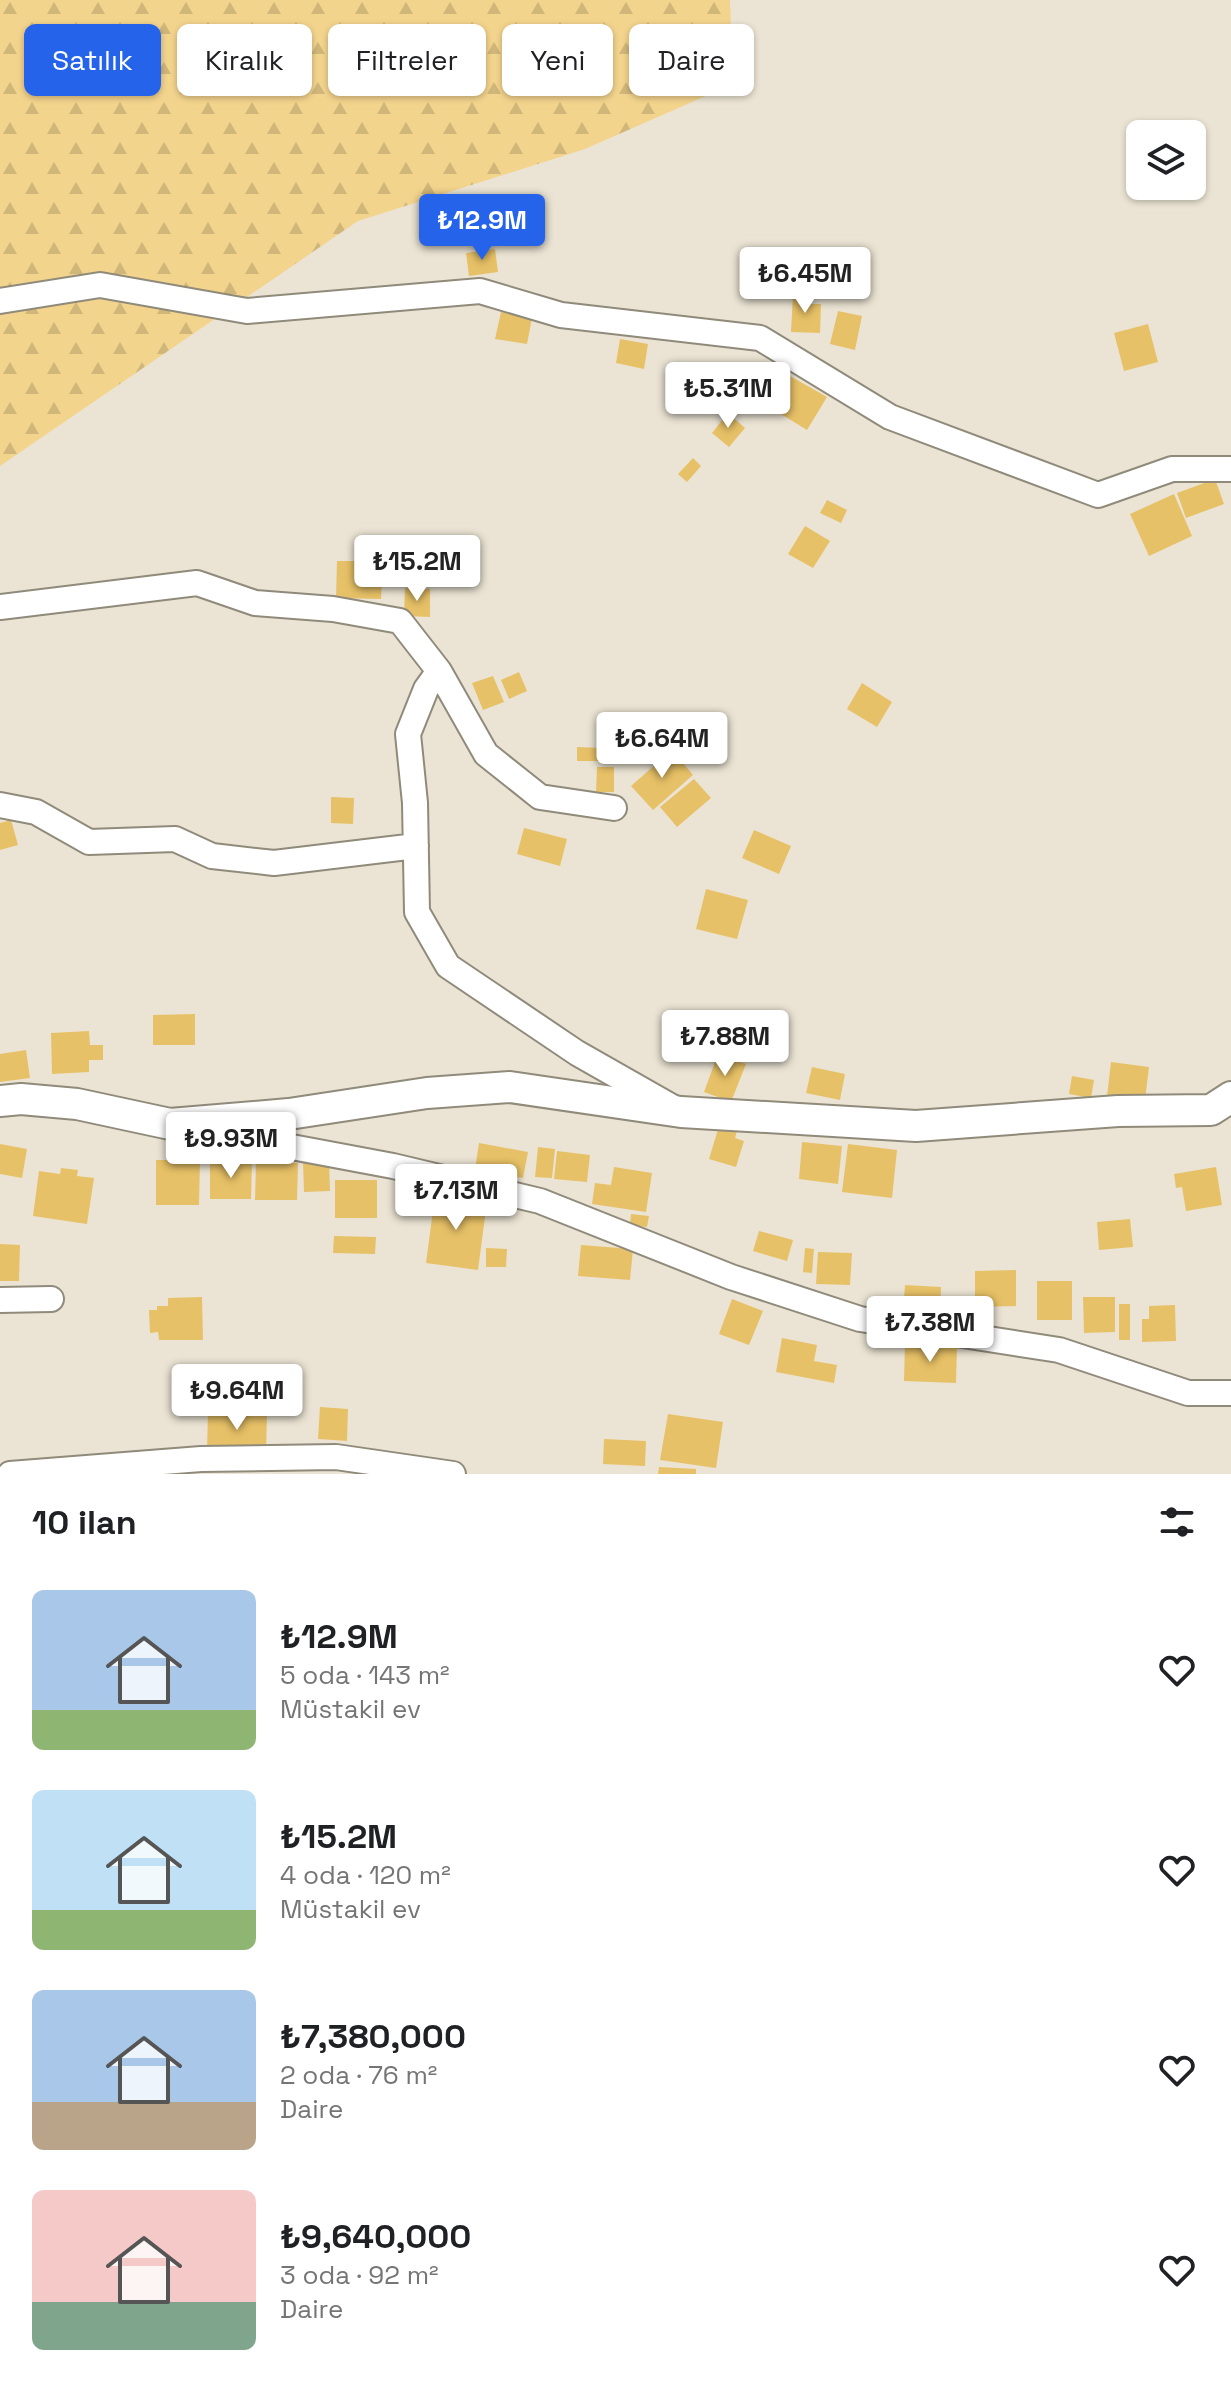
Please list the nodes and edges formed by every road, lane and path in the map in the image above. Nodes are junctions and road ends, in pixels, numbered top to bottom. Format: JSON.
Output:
{"nodes":[{"id":1,"x":0,"y":301,"type":"edge"},
{"id":2,"x":1231,"y":469,"type":"edge"},
{"id":3,"x":0,"y":607,"type":"edge"},
{"id":4,"x":439,"y":671,"type":"junction"},
{"id":5,"x":0,"y":805,"type":"edge"},
{"id":6,"x":614,"y":808,"type":"dead end"},
{"id":7,"x":416,"y":846,"type":"junction"},
{"id":8,"x":1231,"y":1097,"type":"edge"},
{"id":9,"x":0,"y":1101,"type":"edge"},
{"id":10,"x":681,"y":1112,"type":"junction"},
{"id":11,"x":170,"y":1124,"type":"junction"},
{"id":12,"x":51,"y":1299,"type":"dead end"},
{"id":13,"x":0,"y":1300,"type":"edge"},
{"id":14,"x":1231,"y":1393,"type":"edge"},
{"id":15,"x":10,"y":1474,"type":"edge"},
{"id":16,"x":453,"y":1474,"type":"edge"}],
"edges":[{"from":1,"to":2,"type":"street"},
{"from":3,"to":4,"type":"street"},
{"from":4,"to":6,"type":"street"},
{"from":4,"to":7,"type":"street"},
{"from":5,"to":7,"type":"street"},
{"from":7,"to":10,"type":"street"},
{"from":8,"to":10,"type":"street"},
{"from":9,"to":11,"type":"street"},
{"from":10,"to":11,"type":"street"},
{"from":11,"to":14,"type":"street"},
{"from":12,"to":13,"type":"street"},
{"from":15,"to":16,"type":"street"}]}
